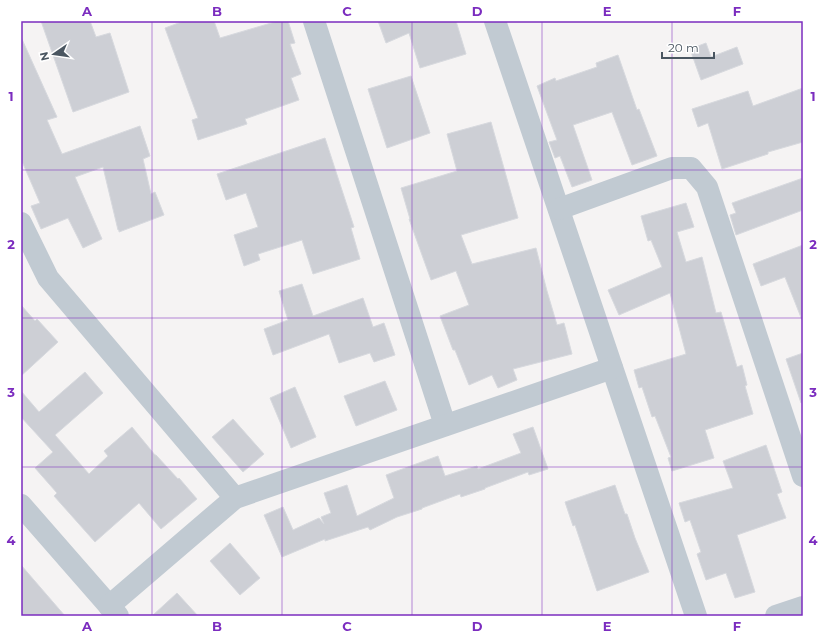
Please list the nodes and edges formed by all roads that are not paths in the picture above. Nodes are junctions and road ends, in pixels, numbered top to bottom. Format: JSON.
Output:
{"nodes":[{"id":1,"x":314,"y":21,"type":"edge"},
{"id":2,"x":495,"y":21,"type":"edge"},
{"id":3,"x":559,"y":209,"type":"junction"},
{"id":4,"x":21,"y":223,"type":"edge"},
{"id":5,"x":612,"y":368,"type":"junction"},
{"id":6,"x":445,"y":425,"type":"junction"},
{"id":7,"x":803,"y":476,"type":"edge"},
{"id":8,"x":235,"y":498,"type":"junction"},
{"id":9,"x":21,"y":506,"type":"edge"},
{"id":10,"x":803,"y":607,"type":"edge"},
{"id":11,"x":114,"y":611,"type":"edge"},
{"id":12,"x":696,"y":616,"type":"edge"},
{"id":13,"x":776,"y":616,"type":"edge"}],
"edges":[{"from":1,"to":6,"type":"street"},
{"from":2,"to":3,"type":"street"},
{"from":3,"to":5,"type":"street"},
{"from":3,"to":7,"type":"street"},
{"from":4,"to":8,"type":"street"},
{"from":5,"to":6,"type":"street"},
{"from":5,"to":12,"type":"street"},
{"from":6,"to":8,"type":"street"},
{"from":8,"to":11,"type":"street"},
{"from":9,"to":11,"type":"street"},
{"from":10,"to":13,"type":"street"}]}
